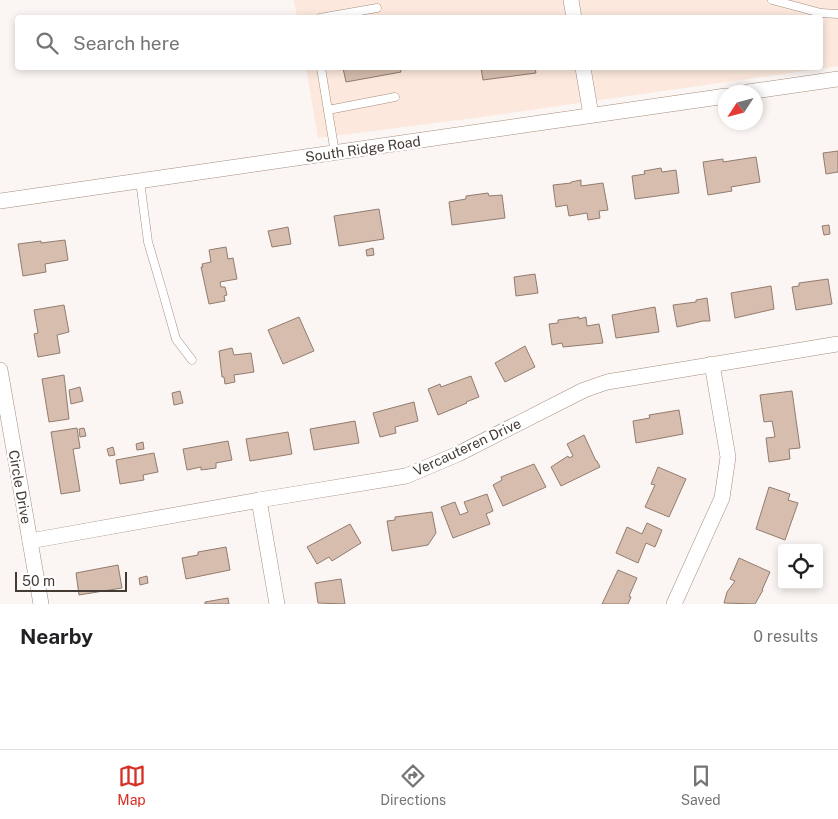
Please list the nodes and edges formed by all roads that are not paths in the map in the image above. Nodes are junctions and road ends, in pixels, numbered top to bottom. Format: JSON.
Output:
{"nodes":[{"id":1,"x":571,"y":0,"type":"edge"},
{"id":2,"x":772,"y":0,"type":"edge"},
{"id":3,"x":377,"y":8,"type":"dead end"},
{"id":4,"x":838,"y":14,"type":"edge"},
{"id":5,"x":337,"y":15,"type":"edge"},
{"id":6,"x":574,"y":15,"type":"edge"},
{"id":7,"x":321,"y":70,"type":"edge"},
{"id":8,"x":583,"y":70,"type":"edge"},
{"id":9,"x":838,"y":79,"type":"edge"},
{"id":10,"x":763,"y":90,"type":"edge"},
{"id":11,"x":394,"y":97,"type":"dead end"},
{"id":12,"x":718,"y":97,"type":"edge"},
{"id":13,"x":328,"y":110,"type":"junction"},
{"id":14,"x":591,"y":115,"type":"junction"},
{"id":15,"x":335,"y":153,"type":"junction"},
{"id":16,"x":140,"y":181,"type":"junction"},
{"id":17,"x":0,"y":201,"type":"edge"},
{"id":18,"x":838,"y":344,"type":"edge"},
{"id":19,"x":192,"y":360,"type":"dead end"},
{"id":20,"x":712,"y":364,"type":"junction"},
{"id":21,"x":0,"y":370,"type":"edge"},
{"id":22,"x":5,"y":430,"type":"edge"},
{"id":23,"x":259,"y":500,"type":"junction"},
{"id":24,"x":30,"y":541,"type":"junction"},
{"id":25,"x":41,"y":604,"type":"edge"},
{"id":26,"x":278,"y":604,"type":"edge"},
{"id":27,"x":674,"y":604,"type":"edge"}],
"edges":[{"from":1,"to":6,"type":"street"},
{"from":2,"to":4,"type":"lane"},
{"from":3,"to":5,"type":"lane"},
{"from":7,"to":13,"type":"lane"},
{"from":8,"to":14,"type":"street"},
{"from":9,"to":10,"type":"street"},
{"from":11,"to":13,"type":"lane"},
{"from":12,"to":14,"type":"street","name":"South Ridge Road"},
{"from":13,"to":15,"type":"lane"},
{"from":14,"to":15,"type":"street","name":"South Ridge Road"},
{"from":15,"to":16,"type":"street","name":"South Ridge Road"},
{"from":16,"to":17,"type":"street","name":"South Ridge Road"},
{"from":16,"to":19,"type":"lane"},
{"from":18,"to":20,"type":"street","name":"Vercauteren Drive"},
{"from":20,"to":23,"type":"street","name":"Vercauteren Drive"},
{"from":20,"to":27,"type":"street"},
{"from":21,"to":22,"type":"street","name":"Circle Drive"},
{"from":22,"to":24,"type":"street","name":"Circle Drive"},
{"from":23,"to":24,"type":"street","name":"Vercauteren Drive"},
{"from":23,"to":26,"type":"street"},
{"from":24,"to":25,"type":"street","name":"Circle Drive"}]}
